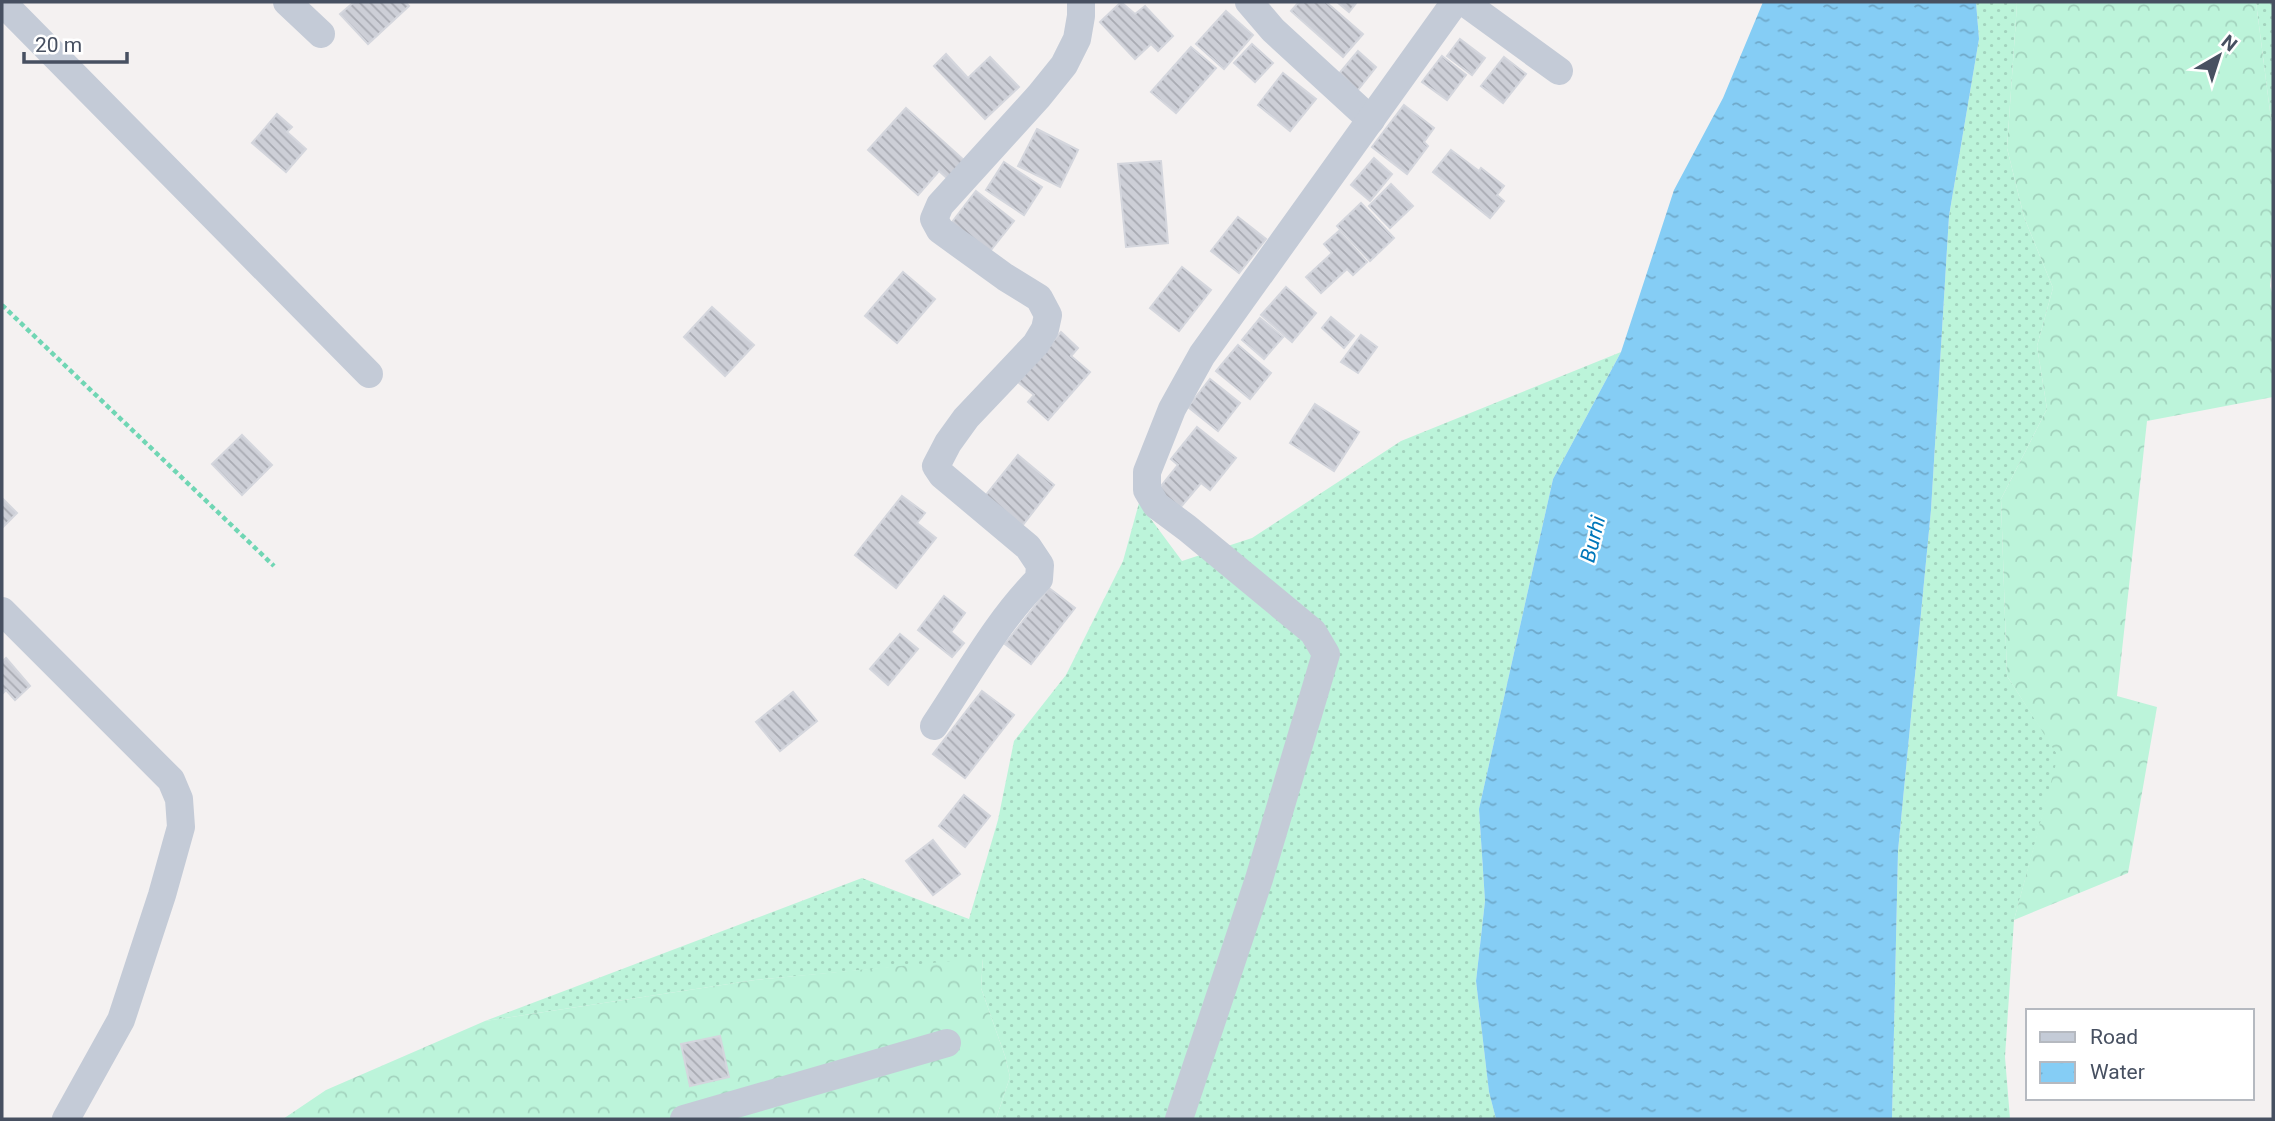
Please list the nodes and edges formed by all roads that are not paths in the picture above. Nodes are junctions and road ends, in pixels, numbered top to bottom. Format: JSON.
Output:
{"nodes":[{"id":1,"x":2,"y":2,"type":"edge"},
{"id":2,"x":288,"y":2,"type":"edge"},
{"id":3,"x":1081,"y":2,"type":"edge"},
{"id":4,"x":1249,"y":2,"type":"edge"},
{"id":5,"x":1455,"y":2,"type":"edge"},
{"id":6,"x":1464,"y":2,"type":"edge"},
{"id":7,"x":321,"y":34,"type":"dead end"},
{"id":8,"x":1559,"y":71,"type":"dead end"},
{"id":9,"x":1371,"y":120,"type":"junction"},
{"id":10,"x":369,"y":374,"type":"dead end"},
{"id":11,"x":2,"y":611,"type":"edge"},
{"id":12,"x":934,"y":726,"type":"dead end"},
{"id":13,"x":947,"y":1043,"type":"dead end"},
{"id":14,"x":66,"y":1119,"type":"edge"},
{"id":15,"x":684,"y":1119,"type":"edge"},
{"id":16,"x":1179,"y":1119,"type":"edge"}],
"edges":[{"from":1,"to":10,"type":"street"},
{"from":2,"to":7,"type":"street"},
{"from":3,"to":12,"type":"street"},
{"from":4,"to":9,"type":"street"},
{"from":5,"to":9,"type":"street"},
{"from":6,"to":8,"type":"street"},
{"from":9,"to":16,"type":"street"},
{"from":11,"to":14,"type":"street"},
{"from":13,"to":15,"type":"street"}]}
